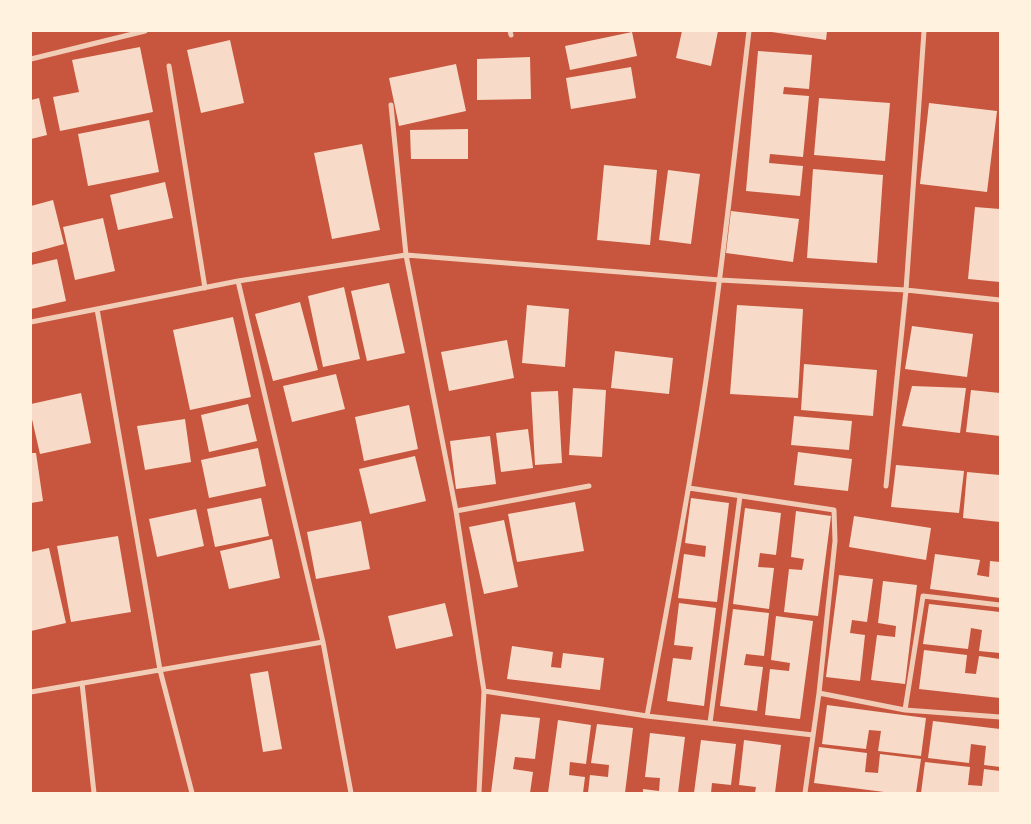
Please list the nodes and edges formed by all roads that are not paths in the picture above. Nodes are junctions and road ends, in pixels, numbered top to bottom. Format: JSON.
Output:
{"nodes":[{"id":1,"x":145,"y":31,"type":"edge"},
{"id":2,"x":749,"y":31,"type":"edge"},
{"id":3,"x":924,"y":31,"type":"edge"},
{"id":4,"x":31,"y":59,"type":"edge"},
{"id":5,"x":169,"y":66,"type":"dead end"},
{"id":6,"x":390,"y":106,"type":"dead end"},
{"id":7,"x":406,"y":255,"type":"junction"},
{"id":8,"x":238,"y":280,"type":"junction"},
{"id":9,"x":720,"y":280,"type":"junction"},
{"id":10,"x":205,"y":288,"type":"junction"},
{"id":11,"x":906,"y":290,"type":"junction"},
{"id":12,"x":1000,"y":300,"type":"edge"},
{"id":13,"x":97,"y":309,"type":"junction"},
{"id":14,"x":31,"y":322,"type":"edge"},
{"id":15,"x":589,"y":486,"type":"dead end"},
{"id":16,"x":886,"y":486,"type":"dead end"},
{"id":17,"x":689,"y":488,"type":"junction"},
{"id":18,"x":740,"y":496,"type":"junction"},
{"id":19,"x":456,"y":511,"type":"junction"},
{"id":20,"x":1000,"y":605,"type":"edge"},
{"id":21,"x":323,"y":642,"type":"junction"},
{"id":22,"x":160,"y":670,"type":"junction"},
{"id":23,"x":82,"y":683,"type":"junction"},
{"id":24,"x":484,"y":691,"type":"junction"},
{"id":25,"x":31,"y":692,"type":"edge"},
{"id":26,"x":819,"y":693,"type":"junction"},
{"id":27,"x":905,"y":710,"type":"junction"},
{"id":28,"x":648,"y":716,"type":"junction"},
{"id":29,"x":1000,"y":717,"type":"edge"},
{"id":30,"x":710,"y":723,"type":"junction"},
{"id":31,"x":813,"y":735,"type":"junction"},
{"id":32,"x":94,"y":793,"type":"edge"},
{"id":33,"x":192,"y":793,"type":"edge"},
{"id":34,"x":351,"y":793,"type":"edge"},
{"id":35,"x":479,"y":793,"type":"edge"},
{"id":36,"x":805,"y":793,"type":"edge"}],
"edges":[{"from":1,"to":4,"type":"street"},
{"from":2,"to":9,"type":"street"},
{"from":3,"to":11,"type":"street"},
{"from":5,"to":10,"type":"street"},
{"from":6,"to":7,"type":"street"},
{"from":7,"to":8,"type":"street"},
{"from":7,"to":9,"type":"street"},
{"from":7,"to":19,"type":"street"},
{"from":8,"to":10,"type":"street"},
{"from":8,"to":21,"type":"street"},
{"from":9,"to":11,"type":"street"},
{"from":9,"to":17,"type":"street"},
{"from":10,"to":13,"type":"street"},
{"from":11,"to":12,"type":"street"},
{"from":11,"to":16,"type":"street"},
{"from":13,"to":14,"type":"street"},
{"from":13,"to":22,"type":"street"},
{"from":15,"to":19,"type":"street"},
{"from":17,"to":18,"type":"street"},
{"from":17,"to":28,"type":"street"},
{"from":18,"to":26,"type":"street"},
{"from":18,"to":30,"type":"street"},
{"from":19,"to":24,"type":"street"},
{"from":20,"to":27,"type":"street"},
{"from":21,"to":22,"type":"street"},
{"from":21,"to":34,"type":"street"},
{"from":22,"to":23,"type":"street"},
{"from":22,"to":33,"type":"street"},
{"from":23,"to":25,"type":"street"},
{"from":23,"to":32,"type":"street"},
{"from":24,"to":28,"type":"street"},
{"from":24,"to":35,"type":"street"},
{"from":26,"to":27,"type":"street"},
{"from":26,"to":31,"type":"street"},
{"from":27,"to":29,"type":"street"},
{"from":28,"to":30,"type":"street"},
{"from":30,"to":31,"type":"street"},
{"from":31,"to":36,"type":"street"}]}
